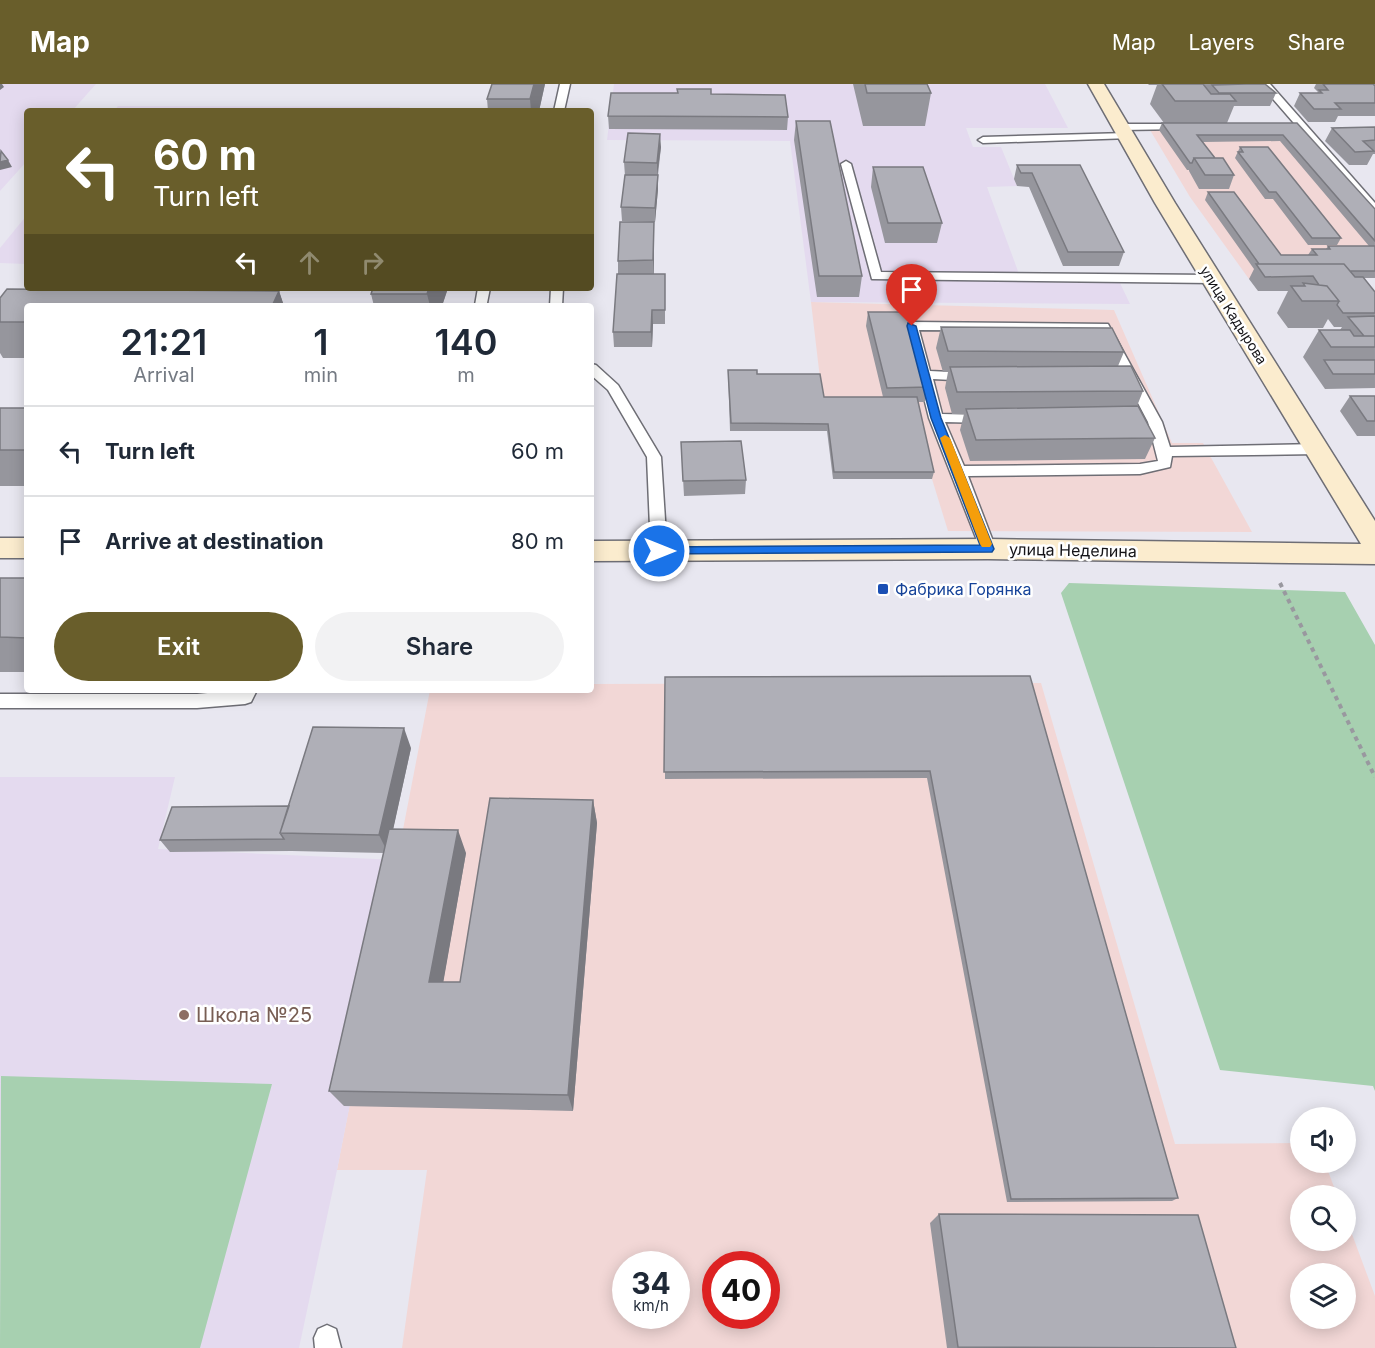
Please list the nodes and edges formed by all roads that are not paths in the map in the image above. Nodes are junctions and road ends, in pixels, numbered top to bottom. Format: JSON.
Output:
{"nodes":[{"id":1,"x":565,"y":84,"type":"edge"},
{"id":2,"x":1096,"y":84,"type":"edge"},
{"id":3,"x":1265,"y":84,"type":"edge"},
{"id":4,"x":560,"y":108,"type":"edge"},
{"id":5,"x":1189,"y":127,"type":"edge"},
{"id":6,"x":1124,"y":132,"type":"junction"},
{"id":7,"x":983,"y":140,"type":"dead end"},
{"id":8,"x":846,"y":164,"type":"dead end"},
{"id":9,"x":1375,"y":210,"type":"edge"},
{"id":10,"x":1212,"y":279,"type":"junction"},
{"id":11,"x":594,"y":372,"type":"edge"},
{"id":12,"x":925,"y":375,"type":"junction"},
{"id":13,"x":982,"y":377,"type":"edge"},
{"id":14,"x":936,"y":418,"type":"junction"},
{"id":15,"x":1005,"y":419,"type":"edge"},
{"id":16,"x":1318,"y":449,"type":"junction"},
{"id":17,"x":1164,"y":452,"type":"junction"},
{"id":18,"x":959,"y":471,"type":"junction"},
{"id":19,"x":1375,"y":544,"type":"edge"},
{"id":20,"x":0,"y":548,"type":"edge"},
{"id":21,"x":24,"y":548,"type":"edge"},
{"id":22,"x":988,"y":549,"type":"junction"},
{"id":23,"x":594,"y":551,"type":"edge"},
{"id":24,"x":659,"y":551,"type":"junction"},
{"id":25,"x":1375,"y":554,"type":"edge"},
{"id":26,"x":247,"y":693,"type":"edge"},
{"id":27,"x":0,"y":701,"type":"edge"}],
"edges":[{"from":1,"to":4,"type":"lane"},
{"from":2,"to":6,"type":"street","name":"улица Кадырова"},
{"from":3,"to":9,"type":"lane"},
{"from":5,"to":6,"type":"lane"},
{"from":6,"to":7,"type":"lane"},
{"from":6,"to":10,"type":"street","name":"улица Кадырова"},
{"from":8,"to":10,"type":"lane"},
{"from":10,"to":16,"type":"street","name":"улица Кадырова"},
{"from":11,"to":24,"type":"lane"},
{"from":12,"to":13,"type":"lane"},
{"from":12,"to":14,"type":"lane"},
{"from":12,"to":17,"type":"lane"},
{"from":14,"to":15,"type":"lane"},
{"from":14,"to":18,"type":"lane"},
{"from":16,"to":17,"type":"lane"},
{"from":16,"to":19,"type":"street","name":"улица Кадырова"},
{"from":17,"to":18,"type":"lane"},
{"from":18,"to":22,"type":"lane"},
{"from":20,"to":21,"type":"street"},
{"from":22,"to":24,"type":"street","name":"улица Неделина"},
{"from":22,"to":25,"type":"street","name":"улица Неделина"},
{"from":23,"to":24,"type":"street","name":"улица Неделина"},
{"from":26,"to":27,"type":"lane"}]}
